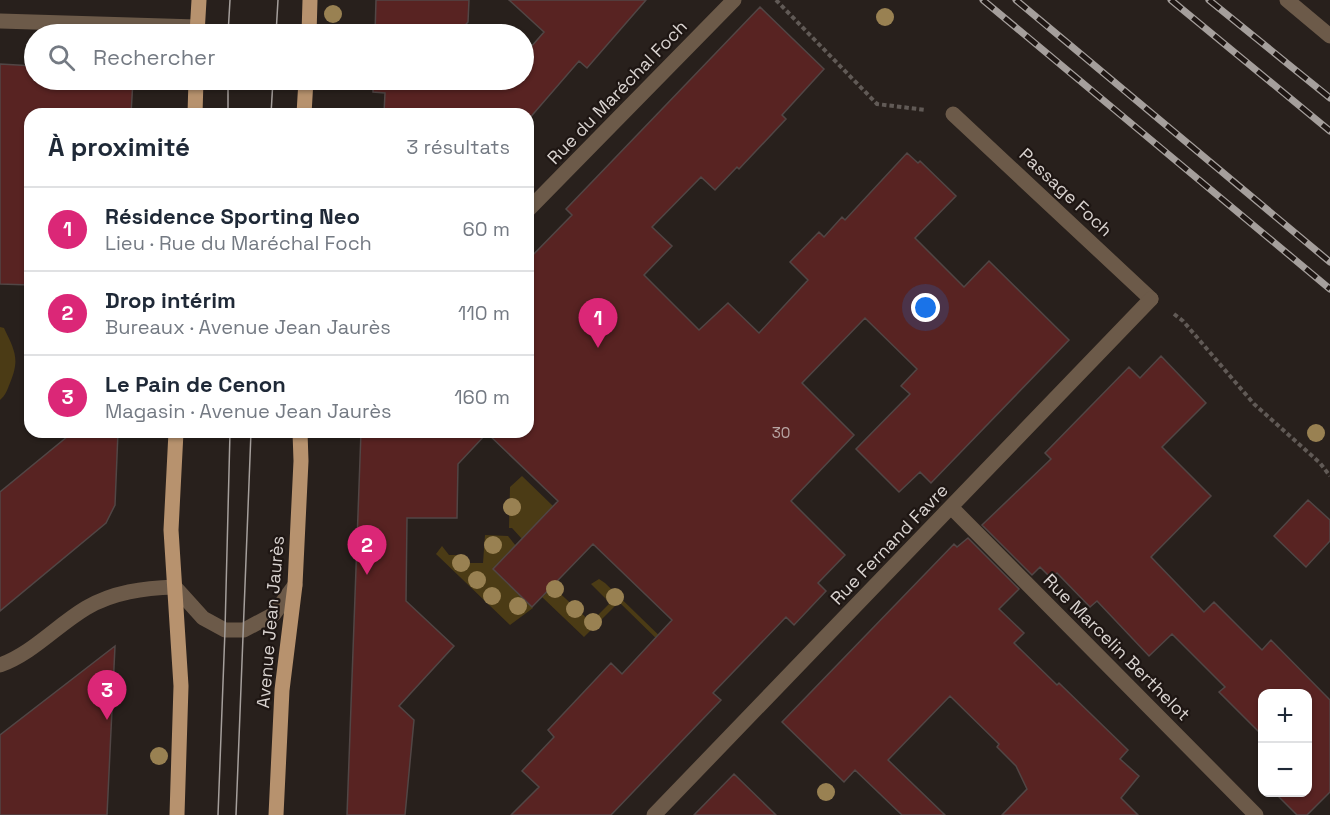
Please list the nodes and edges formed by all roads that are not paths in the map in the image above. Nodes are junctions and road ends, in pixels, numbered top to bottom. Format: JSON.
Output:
{"nodes":[{"id":1,"x":198,"y":0,"type":"edge"},
{"id":2,"x":310,"y":0,"type":"edge"},
{"id":3,"x":734,"y":0,"type":"edge"},
{"id":4,"x":1287,"y":0,"type":"edge"},
{"id":5,"x":0,"y":21,"type":"edge"},
{"id":6,"x":59,"y":24,"type":"edge"},
{"id":7,"x":197,"y":24,"type":"edge"},
{"id":8,"x":309,"y":24,"type":"edge"},
{"id":9,"x":1330,"y":36,"type":"edge"},
{"id":10,"x":196,"y":90,"type":"edge"},
{"id":11,"x":305,"y":90,"type":"edge"},
{"id":12,"x":195,"y":108,"type":"edge"},
{"id":13,"x":304,"y":108,"type":"edge"},
{"id":14,"x":953,"y":114,"type":"road end"},
{"id":15,"x":534,"y":204,"type":"edge"},
{"id":16,"x":1152,"y":299,"type":"joint"},
{"id":17,"x":176,"y":438,"type":"edge"},
{"id":18,"x":300,"y":438,"type":"edge"},
{"id":19,"x":951,"y":507,"type":"junction"},
{"id":20,"x":295,"y":585,"type":"junction"},
{"id":21,"x":176,"y":587,"type":"junction"},
{"id":22,"x":0,"y":665,"type":"edge"},
{"id":23,"x":177,"y":815,"type":"edge"},
{"id":24,"x":276,"y":815,"type":"edge"},
{"id":25,"x":654,"y":815,"type":"edge"},
{"id":26,"x":1256,"y":815,"type":"edge"}],
"edges":[{"from":1,"to":7,"type":"main road"},
{"from":2,"to":8,"type":"main road"},
{"from":3,"to":15,"type":"street","name":"Rue du Maréchal Foch"},
{"from":4,"to":9,"type":"street"},
{"from":5,"to":6,"type":"street"},
{"from":10,"to":12,"type":"main road"},
{"from":11,"to":13,"type":"main road"},
{"from":14,"to":16,"type":"street","name":"Passage Foch"},
{"from":16,"to":19,"type":"street","name":"Rue Fernand Favre"},
{"from":17,"to":21,"type":"main road"},
{"from":18,"to":20,"type":"main road","name":"Avenue Jean Jaurès"},
{"from":19,"to":25,"type":"street","name":"Rue Fernand Favre"},
{"from":19,"to":26,"type":"street","name":"Rue Marcelin Berthelot"},
{"from":20,"to":21,"type":"street"},
{"from":20,"to":24,"type":"main road","name":"Avenue Jean Jaurès"},
{"from":21,"to":22,"type":"street"},
{"from":21,"to":23,"type":"main road"}]}
